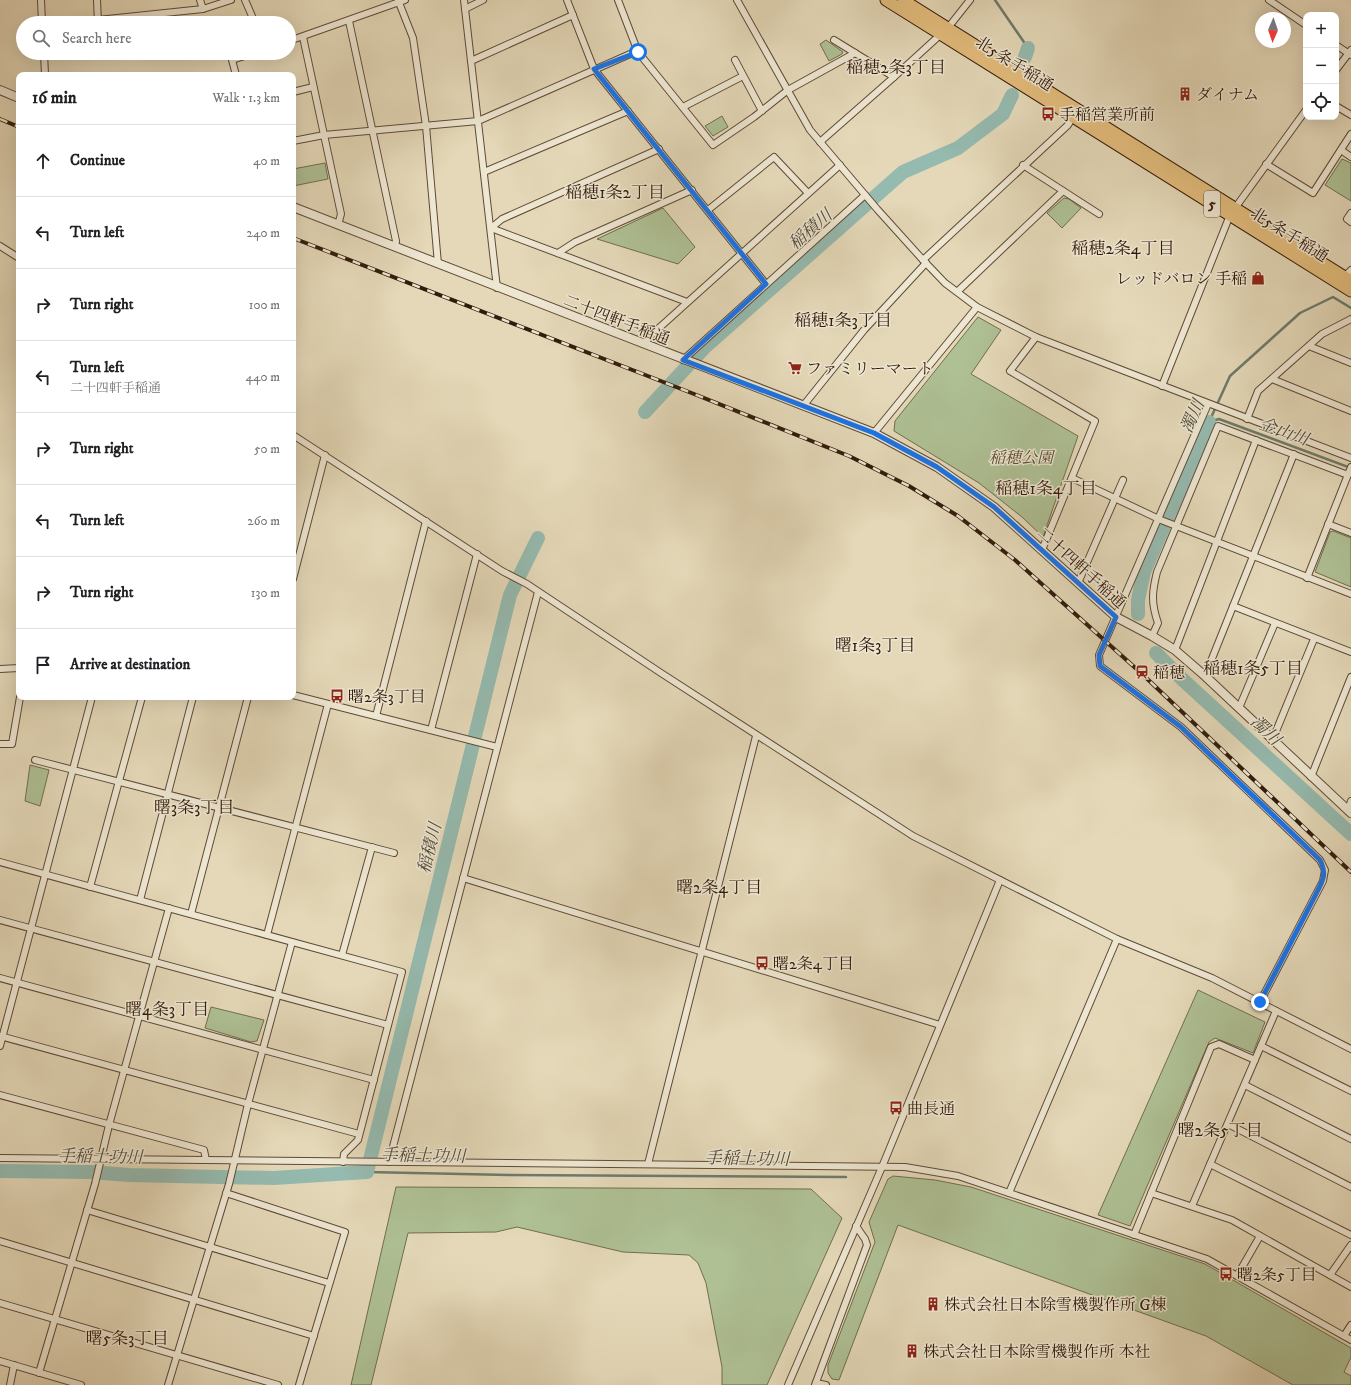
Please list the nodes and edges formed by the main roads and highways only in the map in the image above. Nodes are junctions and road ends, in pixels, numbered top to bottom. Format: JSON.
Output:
{"nodes":[{"id":1,"x":886,"y":0,"type":"edge"},
{"id":2,"x":903,"y":0,"type":"edge"},
{"id":3,"x":943,"y":32,"type":"junction"},
{"id":4,"x":1232,"y":211,"type":"junction"},
{"id":5,"x":1349,"y":276,"type":"edge"},
{"id":6,"x":1351,"y":291,"type":"edge"}],
"edges":[{"from":1,"to":3,"type":"highway","name":"北5条手稲通","number":"5"},
{"from":2,"to":3,"type":"highway","name":"北5条手稲通","number":"5"},
{"from":3,"to":4,"type":"highway","name":"北5条手稲通","number":"5"},
{"from":3,"to":4,"type":"highway","name":"北5条手稲通","number":"5"},
{"from":4,"to":5,"type":"highway","name":"北5条手稲通","number":"5"},
{"from":4,"to":6,"type":"highway","name":"北5条手稲通","number":"5"}]}
